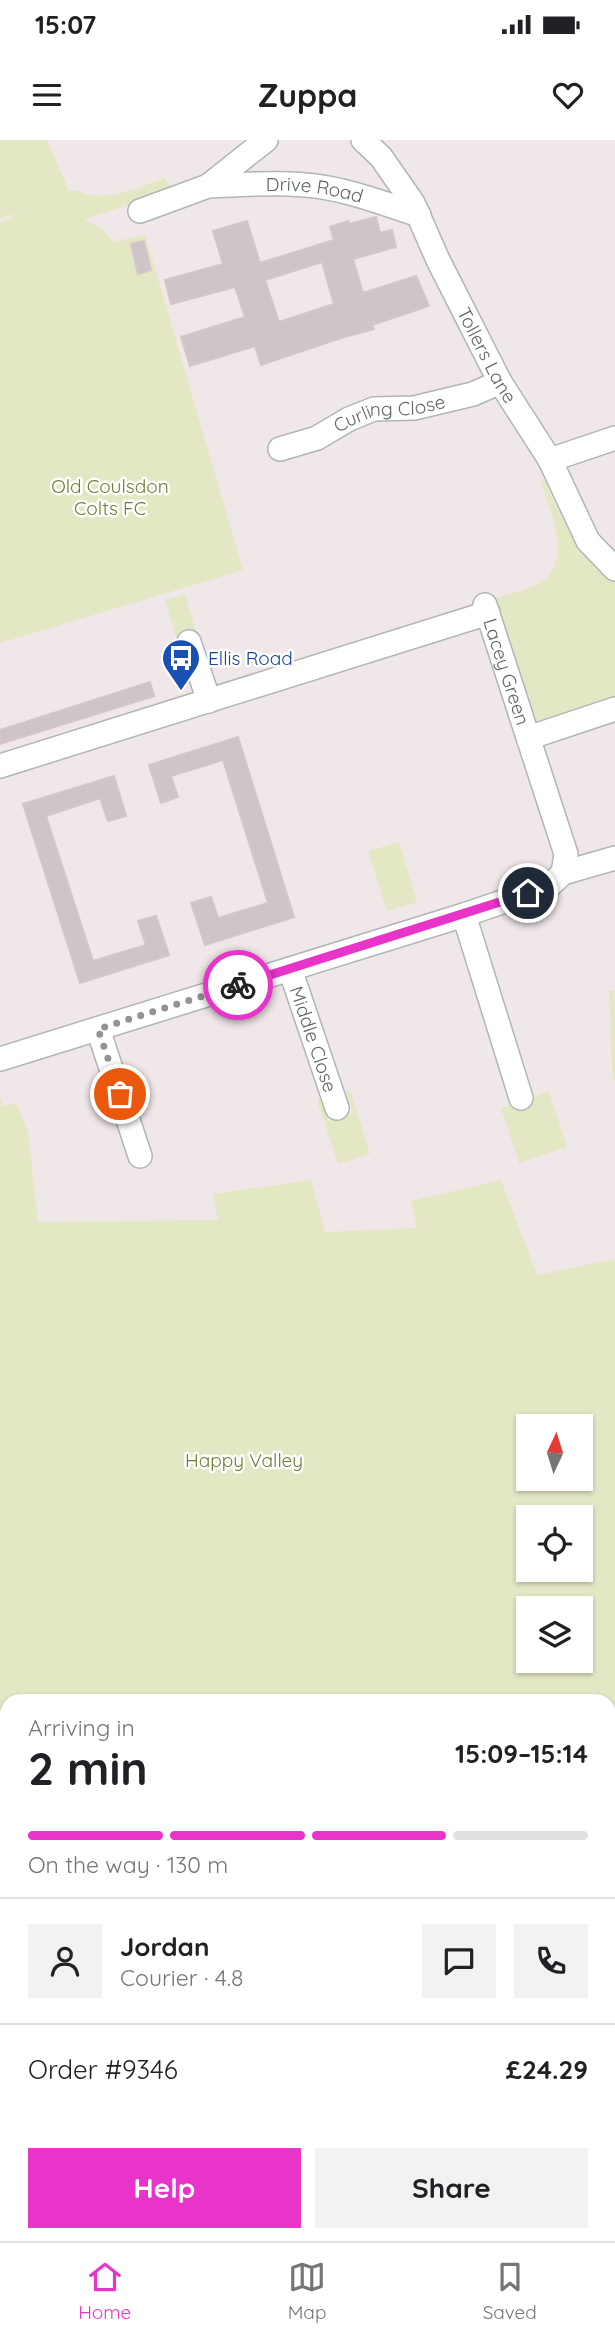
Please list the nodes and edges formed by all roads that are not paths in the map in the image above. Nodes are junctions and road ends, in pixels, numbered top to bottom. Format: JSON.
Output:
{"nodes":[{"id":1,"x":266,"y":140,"type":"edge"},
{"id":2,"x":363,"y":140,"type":"edge"},
{"id":3,"x":208,"y":186,"type":"junction"},
{"id":4,"x":140,"y":211,"type":"dead end"},
{"id":5,"x":419,"y":215,"type":"junction"},
{"id":6,"x":500,"y":382,"type":"junction"},
{"id":7,"x":615,"y":438,"type":"edge"},
{"id":8,"x":280,"y":449,"type":"dead end"},
{"id":9,"x":550,"y":460,"type":"junction"},
{"id":10,"x":615,"y":569,"type":"edge"},
{"id":11,"x":190,"y":642,"type":"dead end"},
{"id":12,"x":209,"y":701,"type":"junction"},
{"id":13,"x":615,"y":709,"type":"edge"},
{"id":14,"x":528,"y":738,"type":"junction"},
{"id":15,"x":0,"y":766,"type":"edge"},
{"id":16,"x":615,"y":858,"type":"edge"},
{"id":17,"x":564,"y":873,"type":"junction"},
{"id":18,"x":464,"y":915,"type":"junction"},
{"id":19,"x":290,"y":969,"type":"junction"},
{"id":20,"x":98,"y":1029,"type":"junction"},
{"id":21,"x":0,"y":1059,"type":"edge"},
{"id":22,"x":520,"y":1097,"type":"dead end"},
{"id":23,"x":337,"y":1108,"type":"dead end"},
{"id":24,"x":140,"y":1156,"type":"dead end"}],
"edges":[{"from":1,"to":3,"type":"street","name":"Drive Road"},
{"from":2,"to":5,"type":"street","name":"Tollers Lane"},
{"from":3,"to":4,"type":"street","name":"Drive Road"},
{"from":3,"to":5,"type":"street","name":"Drive Road"},
{"from":5,"to":6,"type":"street","name":"Tollers Lane"},
{"from":6,"to":8,"type":"street","name":"Curling Close"},
{"from":6,"to":9,"type":"street","name":"Tollers Lane"},
{"from":7,"to":9,"type":"street"},
{"from":9,"to":10,"type":"street","name":"Tollers Lane"},
{"from":11,"to":12,"type":"street"},
{"from":12,"to":14,"type":"street","name":"Lacey Green"},
{"from":12,"to":15,"type":"street"},
{"from":13,"to":14,"type":"street","name":"Lacey Green"},
{"from":14,"to":17,"type":"street","name":"Lacey Green"},
{"from":16,"to":17,"type":"street"},
{"from":17,"to":18,"type":"street"},
{"from":18,"to":19,"type":"street"},
{"from":18,"to":22,"type":"street"},
{"from":19,"to":20,"type":"street"},
{"from":19,"to":23,"type":"street","name":"Middle Close"},
{"from":20,"to":21,"type":"street"},
{"from":20,"to":24,"type":"street"}]}
